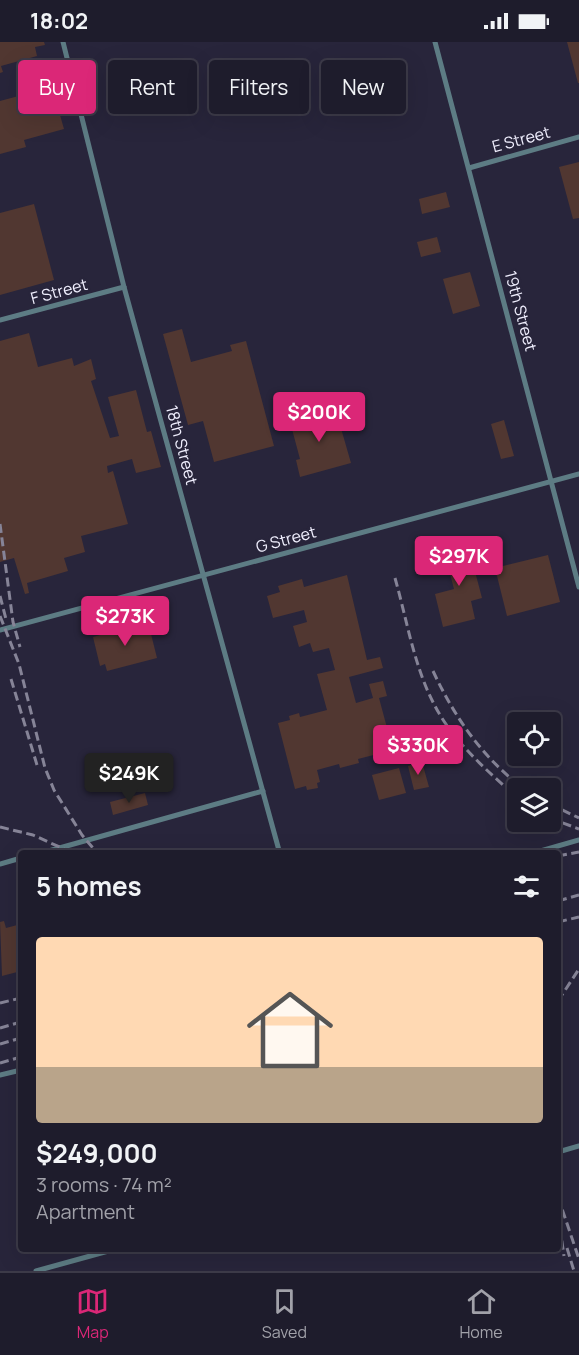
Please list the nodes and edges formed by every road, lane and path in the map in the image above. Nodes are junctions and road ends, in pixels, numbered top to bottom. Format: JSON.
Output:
{"nodes":[{"id":1,"x":63,"y":42,"type":"edge"},
{"id":2,"x":435,"y":42,"type":"edge"},
{"id":3,"x":579,"y":137,"type":"edge"},
{"id":4,"x":469,"y":168,"type":"junction"},
{"id":5,"x":124,"y":287,"type":"junction"},
{"id":6,"x":0,"y":320,"type":"edge"},
{"id":7,"x":579,"y":474,"type":"edge"},
{"id":8,"x":551,"y":481,"type":"junction"},
{"id":9,"x":204,"y":575,"type":"junction"},
{"id":10,"x":579,"y":587,"type":"edge"},
{"id":11,"x":0,"y":630,"type":"edge"},
{"id":12,"x":264,"y":791,"type":"junction"},
{"id":13,"x":579,"y":840,"type":"edge"},
{"id":14,"x":52,"y":850,"type":"edge"},
{"id":15,"x":279,"y":850,"type":"edge"},
{"id":16,"x":544,"y":850,"type":"edge"},
{"id":17,"x":18,"y":859,"type":"edge"},
{"id":18,"x":0,"y":864,"type":"edge"},
{"id":19,"x":18,"y":1071,"type":"edge"},
{"id":20,"x":0,"y":1075,"type":"edge"},
{"id":21,"x":579,"y":1146,"type":"edge"},
{"id":22,"x":561,"y":1151,"type":"edge"},
{"id":23,"x":105,"y":1252,"type":"edge"},
{"id":24,"x":36,"y":1271,"type":"edge"}],
"edges":[{"from":1,"to":5,"type":"lane","name":"18th Street"},
{"from":2,"to":4,"type":"lane","name":"19th Street"},
{"from":3,"to":4,"type":"lane","name":"E Street"},
{"from":4,"to":8,"type":"lane","name":"19th Street"},
{"from":5,"to":6,"type":"lane","name":"F Street"},
{"from":5,"to":9,"type":"lane","name":"18th Street"},
{"from":7,"to":8,"type":"lane","name":"G Street"},
{"from":8,"to":9,"type":"lane","name":"G Street"},
{"from":8,"to":10,"type":"lane","name":"19th Street"},
{"from":9,"to":11,"type":"lane","name":"G Street"},
{"from":9,"to":12,"type":"lane","name":"18th Street"},
{"from":12,"to":14,"type":"lane"},
{"from":12,"to":15,"type":"lane","name":"18th Street"},
{"from":13,"to":16,"type":"lane"},
{"from":17,"to":18,"type":"lane"},
{"from":19,"to":20,"type":"lane"},
{"from":21,"to":22,"type":"lane"},
{"from":23,"to":24,"type":"lane"}]}
